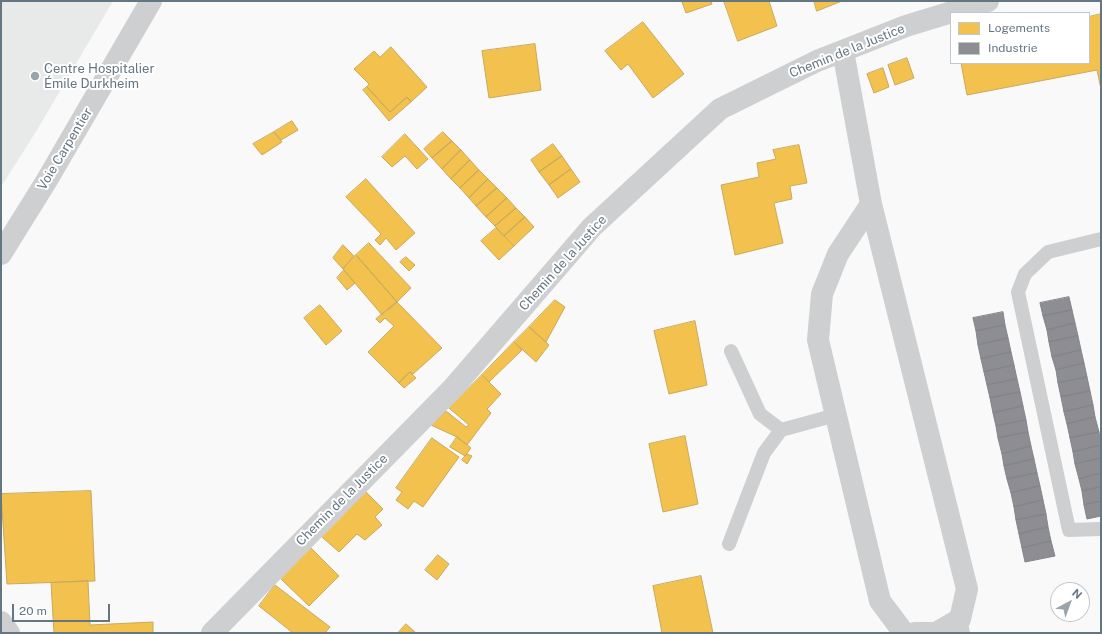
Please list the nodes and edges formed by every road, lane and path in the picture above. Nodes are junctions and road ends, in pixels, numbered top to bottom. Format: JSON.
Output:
{"nodes":[{"id":1,"x":151,"y":1,"type":"edge"},
{"id":2,"x":988,"y":1,"type":"edge"},
{"id":3,"x":952,"y":12,"type":"edge"},
{"id":4,"x":950,"y":13,"type":"edge"},
{"id":5,"x":843,"y":51,"type":"junction"},
{"id":6,"x":870,"y":204,"type":"junction"},
{"id":7,"x":1101,"y":239,"type":"edge"},
{"id":8,"x":1,"y":254,"type":"edge"},
{"id":9,"x":731,"y":351,"type":"dead end"},
{"id":10,"x":836,"y":415,"type":"junction"},
{"id":11,"x":781,"y":430,"type":"junction"},
{"id":12,"x":1101,"y":529,"type":"edge"},
{"id":13,"x":729,"y":544,"type":"dead end"},
{"id":14,"x":1,"y":622,"type":"edge"},
{"id":15,"x":961,"y":626,"type":"edge"},
{"id":16,"x":9,"y":633,"type":"edge"},
{"id":17,"x":212,"y":633,"type":"edge"},
{"id":18,"x":904,"y":633,"type":"edge"},
{"id":19,"x":915,"y":633,"type":"edge"}],
"edges":[{"from":1,"to":8,"type":"street","name":"Voie Carpentier"},
{"from":2,"to":3,"type":"street","name":"Chemin de la Justice"},
{"from":4,"to":5,"type":"street","name":"Chemin de la Justice"},
{"from":5,"to":6,"type":"street"},
{"from":5,"to":17,"type":"street","name":"Chemin de la Justice"},
{"from":6,"to":10,"type":"street"},
{"from":6,"to":15,"type":"street"},
{"from":7,"to":12,"type":"lane"},
{"from":9,"to":11,"type":"lane"},
{"from":10,"to":11,"type":"lane"},
{"from":10,"to":18,"type":"street"},
{"from":11,"to":13,"type":"lane"},
{"from":14,"to":16,"type":"street"},
{"from":15,"to":19,"type":"street"}]}
